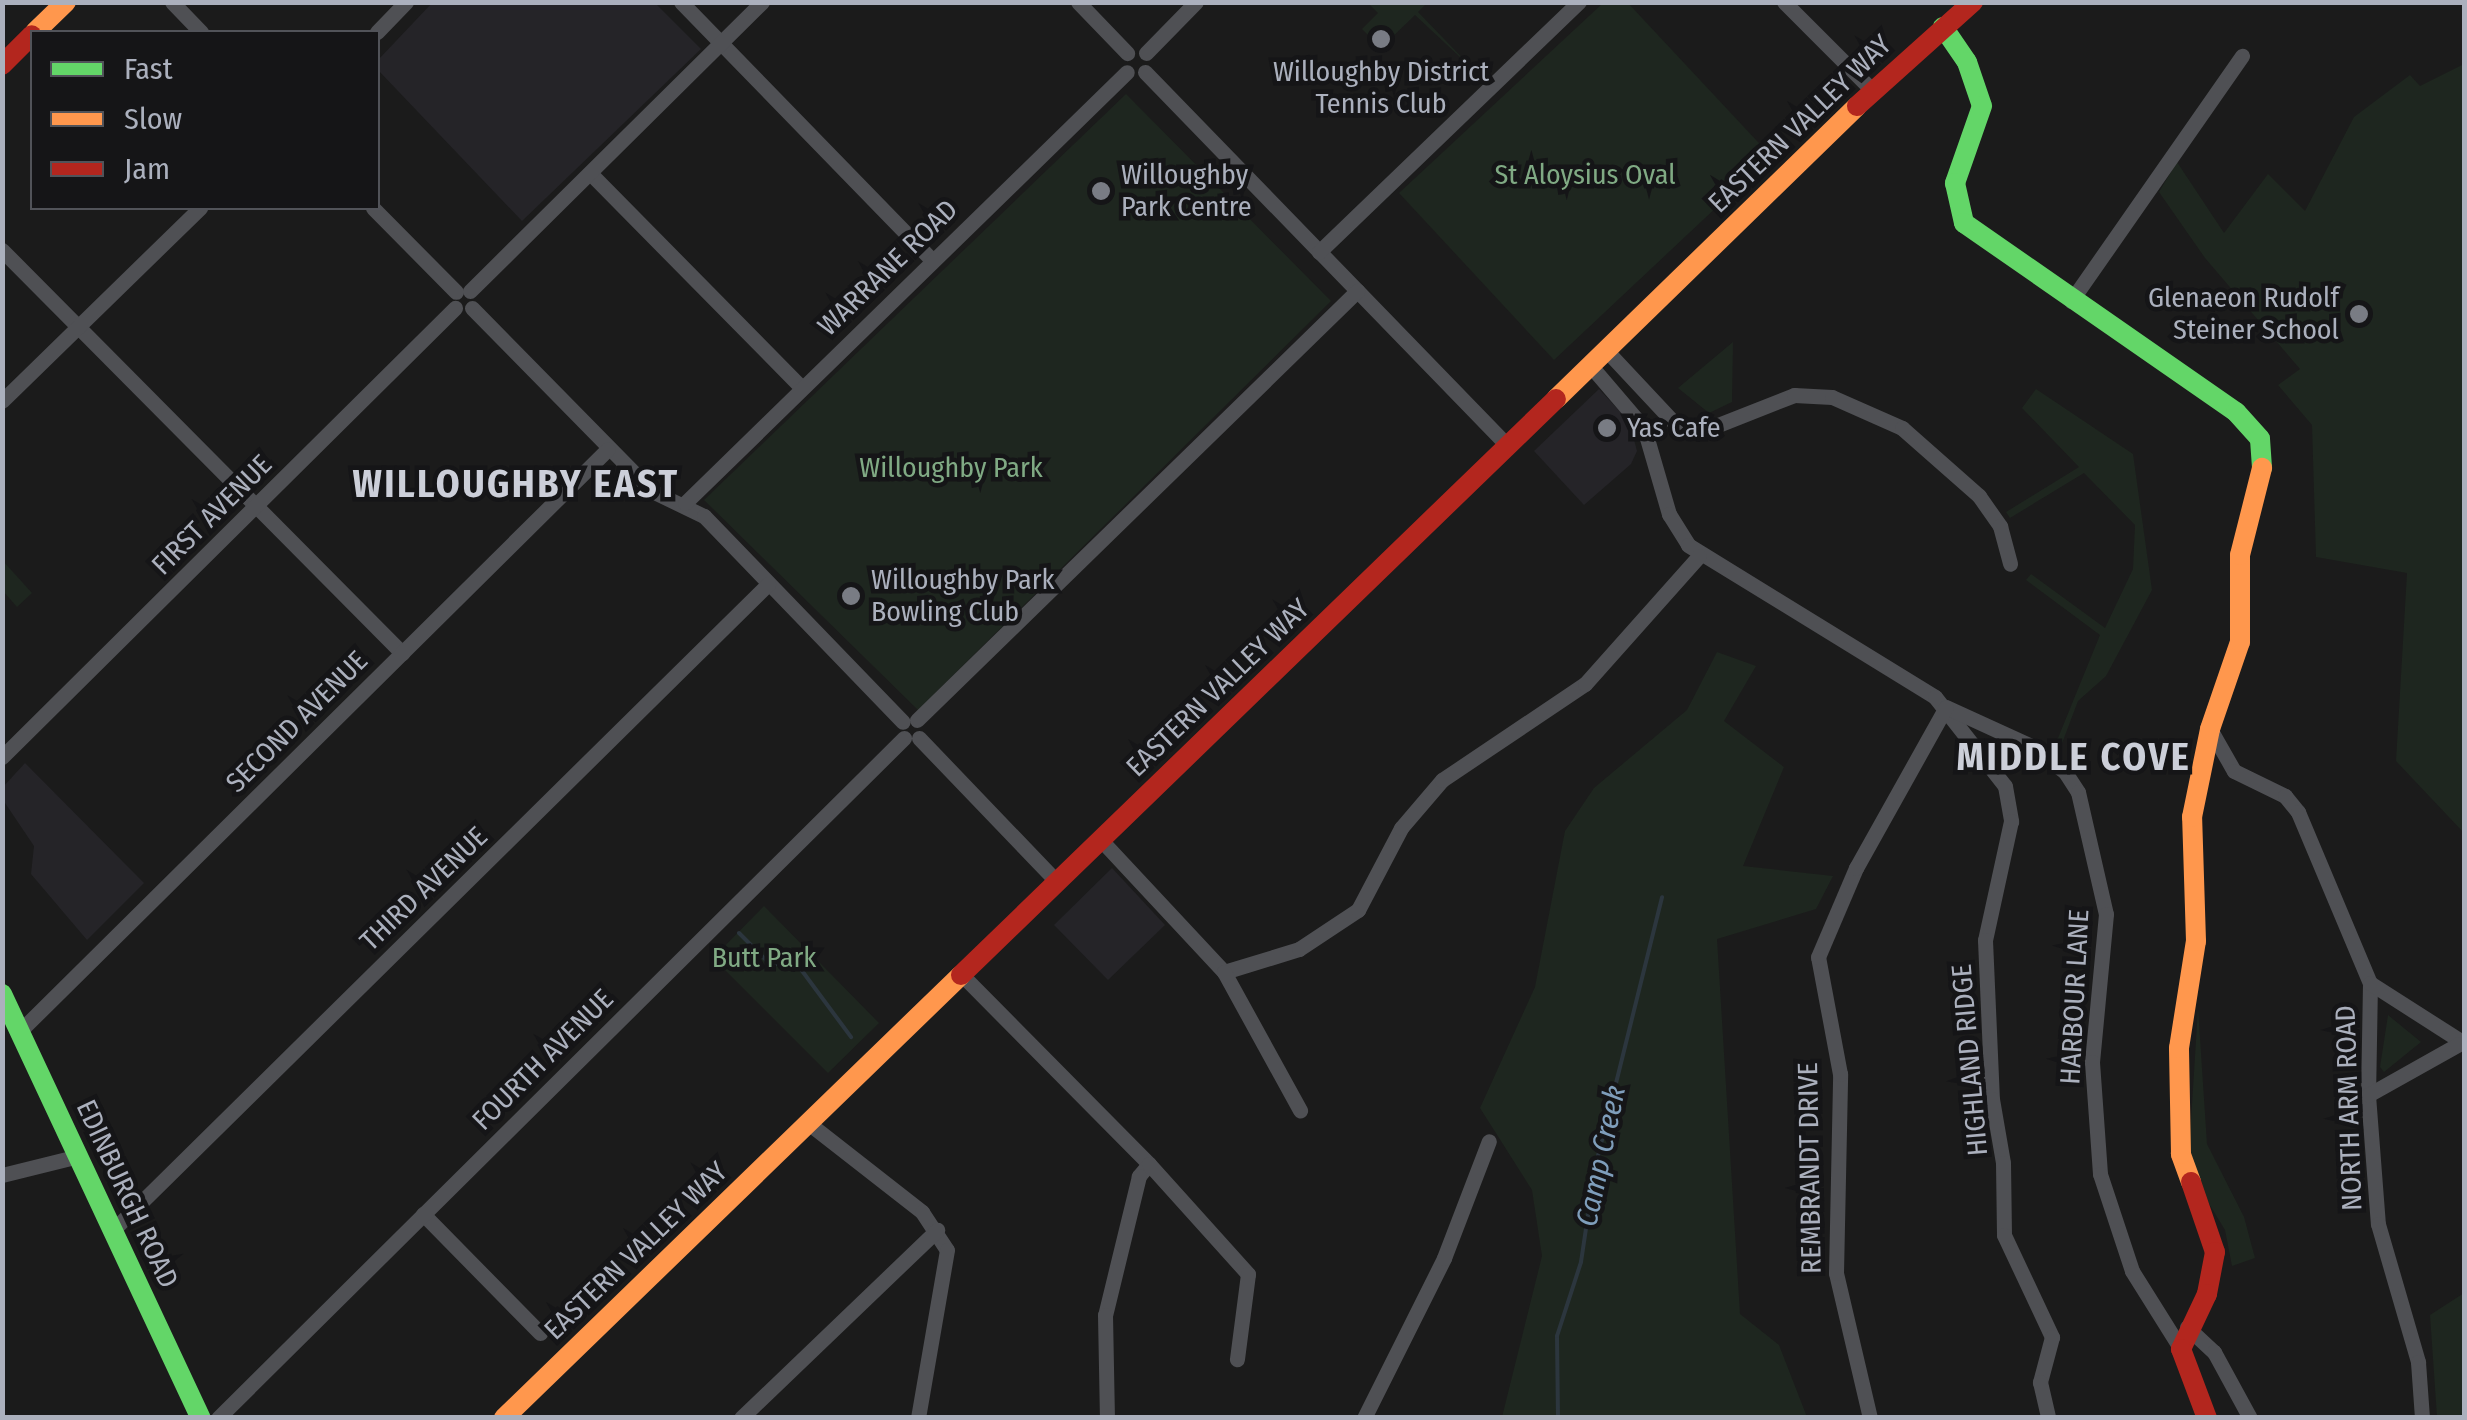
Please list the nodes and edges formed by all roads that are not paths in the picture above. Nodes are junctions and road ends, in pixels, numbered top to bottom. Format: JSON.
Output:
{"nodes":[{"id":1,"x":66,"y":2,"type":"edge"},
{"id":2,"x":172,"y":2,"type":"edge"},
{"id":3,"x":406,"y":2,"type":"edge"},
{"id":4,"x":681,"y":2,"type":"edge"},
{"id":5,"x":762,"y":2,"type":"edge"},
{"id":6,"x":1078,"y":2,"type":"edge"},
{"id":7,"x":1196,"y":2,"type":"edge"},
{"id":8,"x":1579,"y":2,"type":"edge"},
{"id":9,"x":1784,"y":2,"type":"edge"},
{"id":10,"x":1974,"y":2,"type":"edge"},
{"id":11,"x":1942,"y":27,"type":"junction"},
{"id":12,"x":38,"y":30,"type":"edge"},
{"id":13,"x":199,"y":30,"type":"edge"},
{"id":14,"x":378,"y":30,"type":"edge"},
{"id":15,"x":30,"y":38,"type":"edge"},
{"id":16,"x":720,"y":44,"type":"junction"},
{"id":17,"x":1126,"y":53,"type":"junction"},
{"id":18,"x":1146,"y":53,"type":"junction"},
{"id":19,"x":2242,"y":56,"type":"dead end"},
{"id":20,"x":2,"y":65,"type":"edge"},
{"id":21,"x":1128,"y":72,"type":"junction"},
{"id":22,"x":1145,"y":72,"type":"junction"},
{"id":23,"x":1873,"y":91,"type":"junction"},
{"id":24,"x":591,"y":174,"type":"junction"},
{"id":25,"x":198,"y":210,"type":"edge"},
{"id":26,"x":375,"y":210,"type":"edge"},
{"id":27,"x":2,"y":250,"type":"edge"},
{"id":28,"x":1320,"y":252,"type":"junction"},
{"id":29,"x":932,"y":260,"type":"junction"},
{"id":30,"x":1357,"y":291,"type":"junction"},
{"id":31,"x":463,"y":300,"type":"junction"},
{"id":32,"x":2071,"y":302,"type":"junction"},
{"id":33,"x":78,"y":326,"type":"junction"},
{"id":34,"x":1606,"y":349,"type":"junction"},
{"id":35,"x":1590,"y":364,"type":"junction"},
{"id":36,"x":800,"y":387,"type":"junction"},
{"id":37,"x":2,"y":401,"type":"edge"},
{"id":38,"x":1507,"y":445,"type":"junction"},
{"id":39,"x":608,"y":448,"type":"junction"},
{"id":40,"x":685,"y":503,"type":"junction"},
{"id":41,"x":256,"y":506,"type":"junction"},
{"id":42,"x":1700,"y":556,"type":"junction"},
{"id":43,"x":2010,"y":564,"type":"dead end"},
{"id":44,"x":768,"y":584,"type":"junction"},
{"id":45,"x":402,"y":654,"type":"junction"},
{"id":46,"x":1946,"y":707,"type":"junction"},
{"id":47,"x":911,"y":729,"type":"junction"},
{"id":48,"x":2210,"y":729,"type":"junction"},
{"id":49,"x":2,"y":757,"type":"edge"},
{"id":50,"x":1101,"y":840,"type":"junction"},
{"id":51,"x":1057,"y":882,"type":"junction"},
{"id":52,"x":1224,"y":972,"type":"junction"},
{"id":53,"x":961,"y":974,"type":"junction"},
{"id":54,"x":2370,"y":983,"type":"junction"},
{"id":55,"x":2,"y":994,"type":"edge"},
{"id":56,"x":20,"y":1031,"type":"junction"},
{"id":57,"x":2462,"y":1044,"type":"edge"},
{"id":58,"x":2368,"y":1095,"type":"junction"},
{"id":59,"x":1300,"y":1110,"type":"dead end"},
{"id":60,"x":807,"y":1122,"type":"junction"},
{"id":61,"x":1489,"y":1141,"type":"dead end"},
{"id":62,"x":79,"y":1156,"type":"junction"},
{"id":63,"x":1149,"y":1164,"type":"junction"},
{"id":64,"x":2,"y":1175,"type":"edge"},
{"id":65,"x":423,"y":1214,"type":"junction"},
{"id":66,"x":114,"y":1229,"type":"junction"},
{"id":67,"x":938,"y":1230,"type":"junction"},
{"id":68,"x":2187,"y":1328,"type":"junction"},
{"id":69,"x":540,"y":1333,"type":"dead end"},
{"id":70,"x":2181,"y":1349,"type":"junction"},
{"id":71,"x":1237,"y":1359,"type":"dead end"},
{"id":72,"x":202,"y":1418,"type":"edge"},
{"id":73,"x":218,"y":1418,"type":"edge"},
{"id":74,"x":504,"y":1418,"type":"edge"},
{"id":75,"x":741,"y":1418,"type":"edge"},
{"id":76,"x":918,"y":1418,"type":"edge"},
{"id":77,"x":1108,"y":1418,"type":"edge"},
{"id":78,"x":1364,"y":1418,"type":"edge"},
{"id":79,"x":1870,"y":1418,"type":"edge"},
{"id":80,"x":2048,"y":1418,"type":"edge"},
{"id":81,"x":2207,"y":1418,"type":"edge"},
{"id":82,"x":2250,"y":1418,"type":"edge"},
{"id":83,"x":2422,"y":1418,"type":"edge"}],
"edges":[{"from":1,"to":12,"type":"main road"},
{"from":2,"to":13,"type":"street"},
{"from":3,"to":14,"type":"street"},
{"from":4,"to":16,"type":"street"},
{"from":5,"to":16,"type":"street","name":"FIRST AVENUE"},
{"from":6,"to":17,"type":"street"},
{"from":7,"to":18,"type":"street"},
{"from":8,"to":28,"type":"street"},
{"from":9,"to":23,"type":"street"},
{"from":10,"to":11,"type":"main road","name":"EASTERN VALLEY WAY"},
{"from":11,"to":23,"type":"main road","name":"EASTERN VALLEY WAY"},
{"from":11,"to":32,"type":"main road"},
{"from":15,"to":20,"type":"main road"},
{"from":16,"to":24,"type":"street","name":"FIRST AVENUE"},
{"from":16,"to":29,"type":"street"},
{"from":17,"to":18,"type":"street"},
{"from":17,"to":21,"type":"street"},
{"from":18,"to":22,"type":"street"},
{"from":19,"to":32,"type":"street"},
{"from":21,"to":22,"type":"street"},
{"from":21,"to":29,"type":"street","name":"WARRANE ROAD"},
{"from":22,"to":28,"type":"street"},
{"from":23,"to":34,"type":"main road","name":"EASTERN VALLEY WAY"},
{"from":24,"to":31,"type":"street","name":"FIRST AVENUE"},
{"from":24,"to":36,"type":"street"},
{"from":25,"to":33,"type":"street"},
{"from":26,"to":31,"type":"street"},
{"from":27,"to":33,"type":"street"},
{"from":28,"to":30,"type":"street"},
{"from":29,"to":36,"type":"street","name":"WARRANE ROAD"},
{"from":30,"to":38,"type":"street"},
{"from":30,"to":47,"type":"street","name":"FOURTH AVENUE"},
{"from":31,"to":39,"type":"street"},
{"from":31,"to":41,"type":"street","name":"FIRST AVENUE"},
{"from":32,"to":48,"type":"main road"},
{"from":33,"to":37,"type":"street"},
{"from":33,"to":41,"type":"street"},
{"from":34,"to":35,"type":"main road","name":"EASTERN VALLEY WAY"},
{"from":34,"to":43,"type":"street"},
{"from":35,"to":38,"type":"main road","name":"EASTERN VALLEY WAY"},
{"from":35,"to":42,"type":"street"},
{"from":36,"to":40,"type":"street","name":"WARRANE ROAD"},
{"from":38,"to":50,"type":"main road","name":"EASTERN VALLEY WAY"},
{"from":39,"to":40,"type":"street"},
{"from":39,"to":45,"type":"street","name":"SECOND AVENUE"},
{"from":40,"to":44,"type":"street"},
{"from":41,"to":45,"type":"street"},
{"from":41,"to":49,"type":"street","name":"FIRST AVENUE"},
{"from":42,"to":46,"type":"street"},
{"from":42,"to":52,"type":"street"},
{"from":44,"to":47,"type":"street"},
{"from":44,"to":66,"type":"street","name":"THIRD AVENUE"},
{"from":45,"to":56,"type":"street","name":"SECOND AVENUE"},
{"from":46,"to":70,"type":"street","name":"HARBOUR LANE"},
{"from":46,"to":79,"type":"street","name":"REMBRANDT DRIVE"},
{"from":46,"to":80,"type":"street","name":"HIGHLAND RIDGE"},
{"from":47,"to":51,"type":"street"},
{"from":47,"to":65,"type":"street","name":"FOURTH AVENUE"},
{"from":48,"to":54,"type":"street","name":"NORTH ARM ROAD"},
{"from":48,"to":68,"type":"main road"},
{"from":50,"to":51,"type":"main road","name":"EASTERN VALLEY WAY"},
{"from":50,"to":52,"type":"street"},
{"from":51,"to":53,"type":"main road","name":"EASTERN VALLEY WAY"},
{"from":52,"to":59,"type":"street"},
{"from":53,"to":60,"type":"main road","name":"EASTERN VALLEY WAY"},
{"from":53,"to":63,"type":"street"},
{"from":54,"to":57,"type":"street"},
{"from":54,"to":58,"type":"street","name":"NORTH ARM ROAD"},
{"from":55,"to":56,"type":"main road","name":"EDINBURGH ROAD"},
{"from":56,"to":62,"type":"main road","name":"EDINBURGH ROAD"},
{"from":57,"to":58,"type":"street"},
{"from":58,"to":83,"type":"street","name":"NORTH ARM ROAD"},
{"from":60,"to":67,"type":"street"},
{"from":60,"to":74,"type":"main road","name":"EASTERN VALLEY WAY"},
{"from":61,"to":78,"type":"street"},
{"from":62,"to":64,"type":"street"},
{"from":62,"to":66,"type":"main road","name":"EDINBURGH ROAD"},
{"from":63,"to":71,"type":"street"},
{"from":63,"to":77,"type":"street"},
{"from":65,"to":69,"type":"street"},
{"from":65,"to":73,"type":"street","name":"FOURTH AVENUE"},
{"from":66,"to":72,"type":"main road","name":"EDINBURGH ROAD"},
{"from":67,"to":75,"type":"street"},
{"from":67,"to":76,"type":"street"},
{"from":68,"to":70,"type":"main road"},
{"from":68,"to":82,"type":"street"},
{"from":70,"to":81,"type":"main road"}]}
